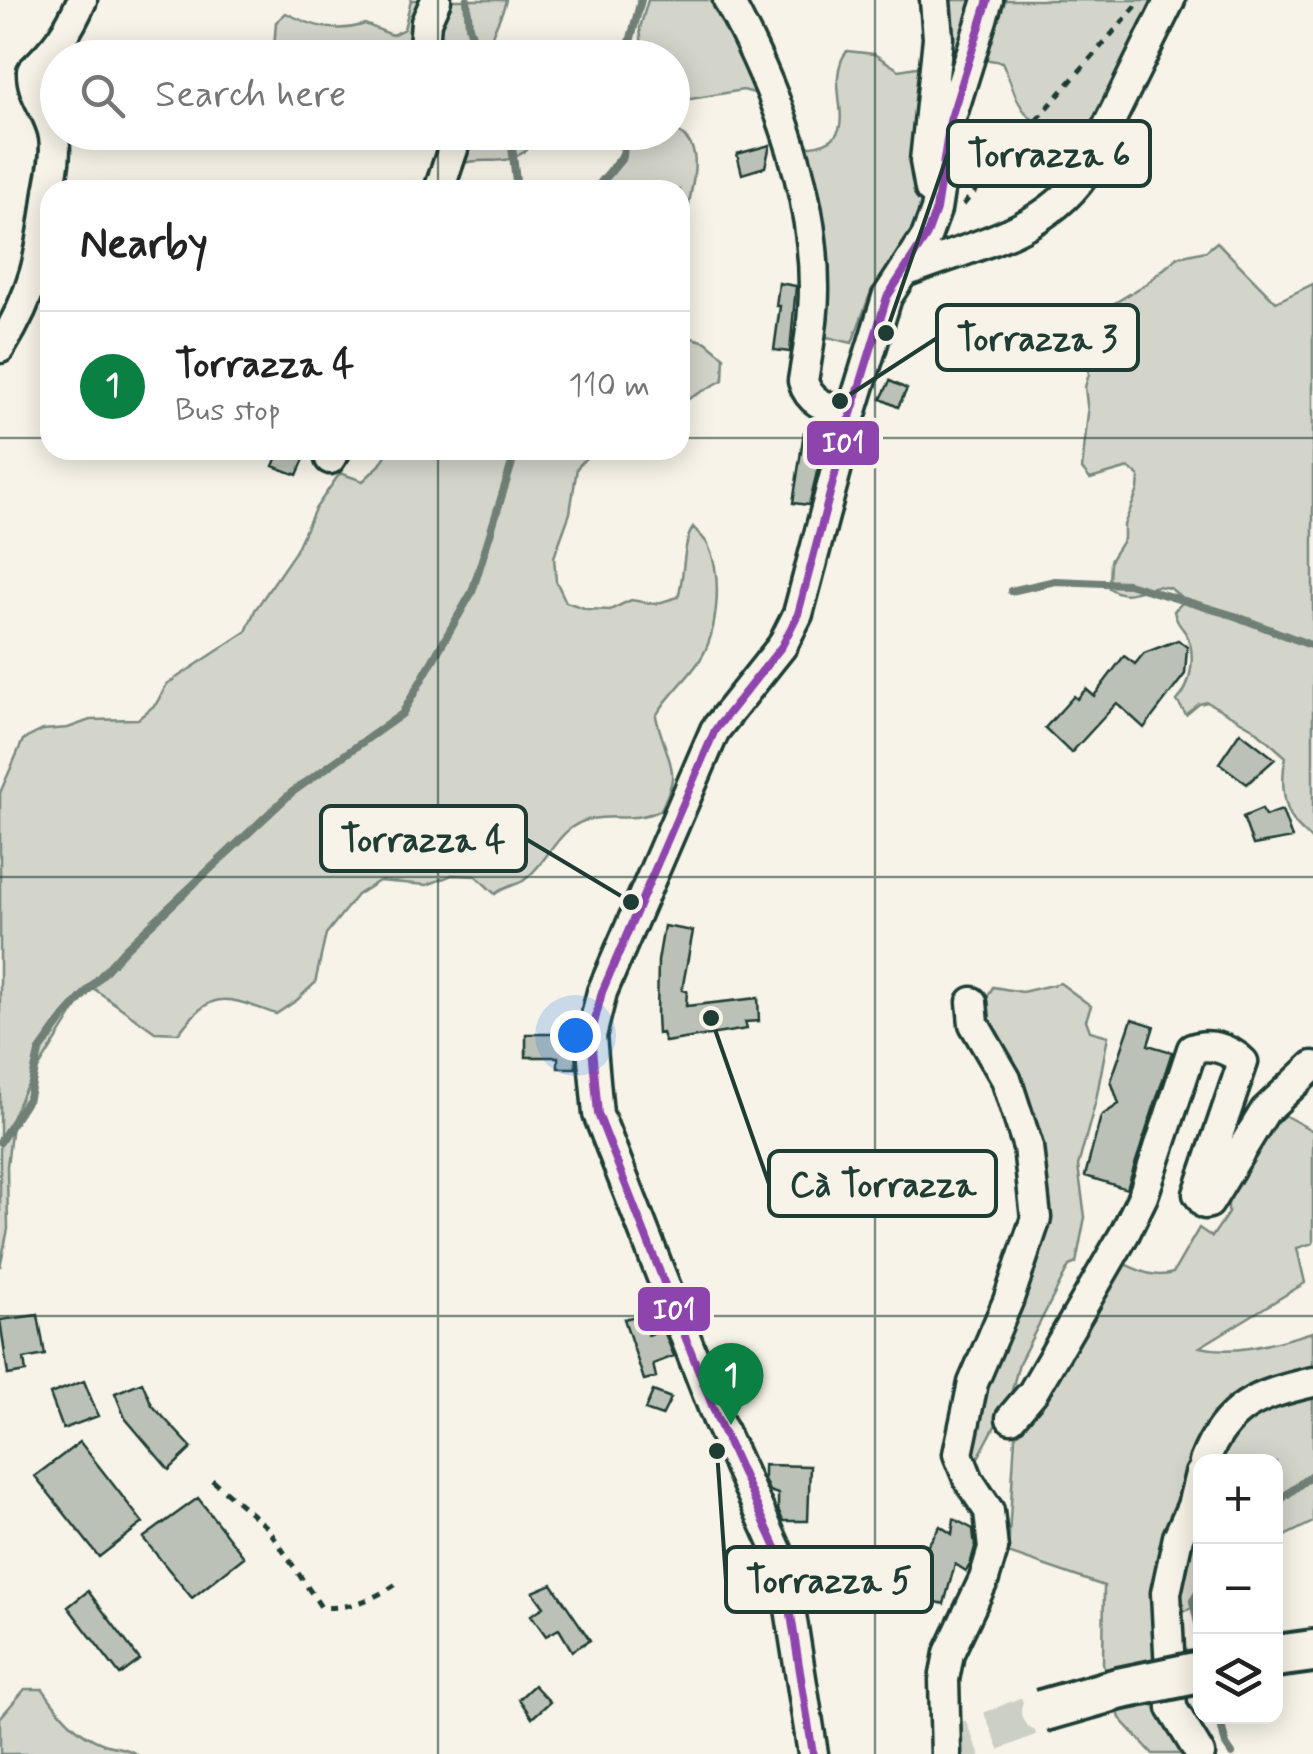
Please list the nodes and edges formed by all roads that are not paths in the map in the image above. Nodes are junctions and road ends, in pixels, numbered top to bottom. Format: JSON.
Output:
{"nodes":[{"id":1,"x":82,"y":0,"type":"edge"},
{"id":2,"x":436,"y":0,"type":"edge"},
{"id":3,"x":728,"y":0,"type":"edge"},
{"id":4,"x":935,"y":0,"type":"edge"},
{"id":5,"x":988,"y":0,"type":"edge"},
{"id":6,"x":1170,"y":0,"type":"edge"},
{"id":7,"x":62,"y":40,"type":"edge"},
{"id":8,"x":424,"y":40,"type":"edge"},
{"id":9,"x":40,"y":64,"type":"edge"},
{"id":10,"x":40,"y":103,"type":"edge"},
{"id":11,"x":54,"y":150,"type":"edge"},
{"id":12,"x":453,"y":150,"type":"edge"},
{"id":13,"x":51,"y":180,"type":"edge"},
{"id":14,"x":442,"y":180,"type":"edge"},
{"id":15,"x":946,"y":212,"type":"junction"},
{"id":16,"x":40,"y":265,"type":"edge"},
{"id":17,"x":905,"y":272,"type":"junction"},
{"id":18,"x":0,"y":348,"type":"edge"},
{"id":19,"x":851,"y":414,"type":"junction"},
{"id":20,"x":972,"y":1002,"type":"dead end"},
{"id":21,"x":1313,"y":1066,"type":"edge"},
{"id":22,"x":1313,"y":1382,"type":"edge"},
{"id":23,"x":1011,"y":1418,"type":"dead end"},
{"id":24,"x":1208,"y":1454,"type":"edge"},
{"id":25,"x":1193,"y":1502,"type":"edge"},
{"id":26,"x":1313,"y":1650,"type":"edge"},
{"id":27,"x":1283,"y":1655,"type":"edge"},
{"id":28,"x":1193,"y":1674,"type":"edge"},
{"id":29,"x":1041,"y":1712,"type":"tunnel mouth"},
{"id":30,"x":813,"y":1754,"type":"edge"},
{"id":31,"x":946,"y":1754,"type":"edge"},
{"id":32,"x":1200,"y":1754,"type":"edge"}],
"edges":[{"from":1,"to":7,"type":"street"},
{"from":2,"to":8,"type":"street"},
{"from":3,"to":19,"type":"street"},
{"from":4,"to":15,"type":"street"},
{"from":5,"to":15,"type":"street"},
{"from":6,"to":17,"type":"street"},
{"from":9,"to":10,"type":"street"},
{"from":11,"to":13,"type":"street"},
{"from":12,"to":14,"type":"street"},
{"from":15,"to":17,"type":"street"},
{"from":16,"to":18,"type":"street"},
{"from":17,"to":19,"type":"street"},
{"from":19,"to":30,"type":"street"},
{"from":20,"to":31,"type":"street"},
{"from":21,"to":23,"type":"street"},
{"from":22,"to":24,"type":"street"},
{"from":25,"to":32,"type":"street"},
{"from":26,"to":27,"type":"highway"},
{"from":28,"to":29,"type":"highway","bridge":true}]}
